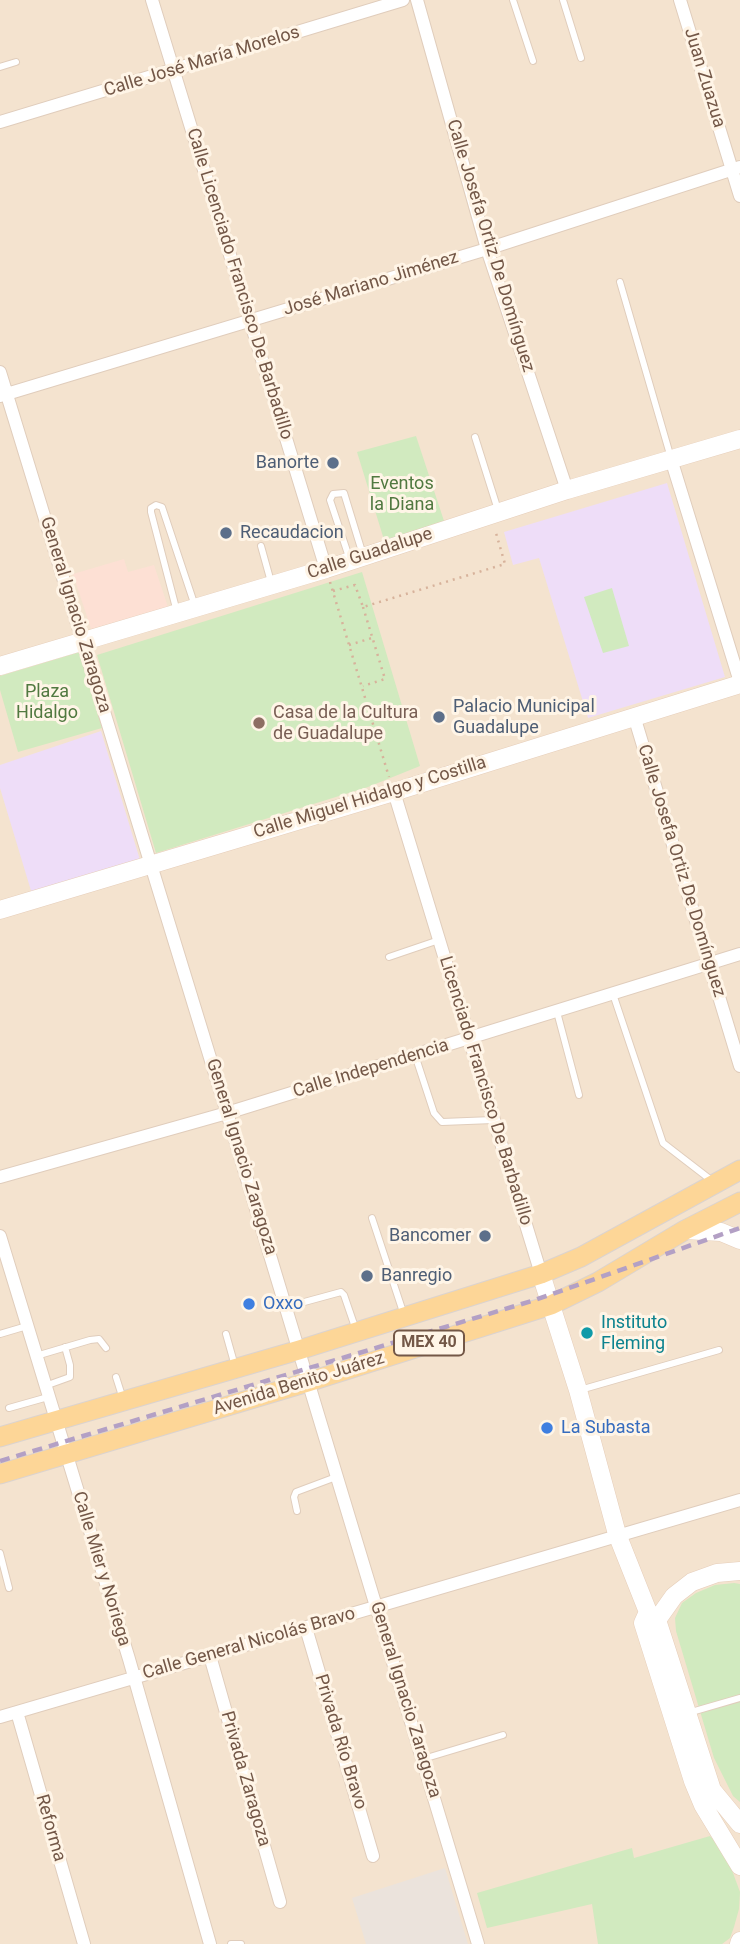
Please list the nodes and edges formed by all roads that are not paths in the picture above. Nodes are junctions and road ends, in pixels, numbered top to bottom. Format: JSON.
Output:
{"nodes":[{"id":1,"x":152,"y":0,"type":"edge"},
{"id":2,"x":404,"y":0,"type":"edge"},
{"id":3,"x":417,"y":0,"type":"edge"},
{"id":4,"x":513,"y":0,"type":"edge"},
{"id":5,"x":563,"y":0,"type":"edge"},
{"id":6,"x":680,"y":0,"type":"edge"},
{"id":7,"x":581,"y":58,"type":"dead end"},
{"id":8,"x":533,"y":61,"type":"dead end"},
{"id":9,"x":16,"y":62,"type":"dead end"},
{"id":10,"x":0,"y":67,"type":"edge"},
{"id":11,"x":174,"y":71,"type":"junction"},
{"id":12,"x":0,"y":122,"type":"edge"},
{"id":13,"x":736,"y":169,"type":"edge"},
{"id":14,"x":740,"y":196,"type":"edge"},
{"id":15,"x":487,"y":249,"type":"junction"},
{"id":16,"x":620,"y":282,"type":"dead end"},
{"id":17,"x":250,"y":320,"type":"junction"},
{"id":18,"x":0,"y":372,"type":"edge"},
{"id":19,"x":3,"y":395,"type":"edge"},
{"id":20,"x":475,"y":437,"type":"dead end"},
{"id":21,"x":740,"y":439,"type":"edge"},
{"id":22,"x":671,"y":459,"type":"junction"},
{"id":23,"x":567,"y":490,"type":"junction"},
{"id":24,"x":499,"y":512,"type":"junction"},
{"id":25,"x":261,"y":546,"type":"dead end"},
{"id":26,"x":357,"y":559,"type":"junction"},
{"id":27,"x":326,"y":569,"type":"junction"},
{"id":28,"x":272,"y":584,"type":"junction"},
{"id":29,"x":195,"y":608,"type":"junction"},
{"id":30,"x":177,"y":614,"type":"junction"},
{"id":31,"x":83,"y":642,"type":"junction"},
{"id":32,"x":0,"y":666,"type":"edge"},
{"id":33,"x":740,"y":683,"type":"edge"},
{"id":34,"x":634,"y":716,"type":"junction"},
{"id":35,"x":394,"y":792,"type":"junction"},
{"id":36,"x":151,"y":865,"type":"junction"},
{"id":37,"x":0,"y":909,"type":"edge"},
{"id":38,"x":439,"y":940,"type":"junction"},
{"id":39,"x":740,"y":954,"type":"edge"},
{"id":40,"x":389,"y":957,"type":"dead end"},
{"id":41,"x":708,"y":964,"type":"junction"},
{"id":42,"x":613,"y":994,"type":"junction"},
{"id":43,"x":557,"y":1012,"type":"junction"},
{"id":44,"x":469,"y":1039,"type":"junction"},
{"id":45,"x":737,"y":1048,"type":"edge"},
{"id":46,"x":415,"y":1055,"type":"junction"},
{"id":47,"x":740,"y":1066,"type":"edge"},
{"id":48,"x":579,"y":1095,"type":"dead end"},
{"id":49,"x":227,"y":1113,"type":"junction"},
{"id":50,"x":494,"y":1120,"type":"junction"},
{"id":51,"x":740,"y":1170,"type":"edge"},
{"id":52,"x":0,"y":1177,"type":"edge"},
{"id":53,"x":715,"y":1183,"type":"junction"},
{"id":54,"x":740,"y":1194,"type":"edge"},
{"id":55,"x":740,"y":1202,"type":"edge"},
{"id":56,"x":372,"y":1218,"type":"dead end"},
{"id":57,"x":685,"y":1230,"type":"junction"},
{"id":58,"x":0,"y":1236,"type":"edge"},
{"id":59,"x":740,"y":1240,"type":"edge"},
{"id":60,"x":541,"y":1274,"type":"junction"},
{"id":61,"x":551,"y":1305,"type":"junction"},
{"id":62,"x":286,"y":1307,"type":"junction"},
{"id":63,"x":404,"y":1317,"type":"junction"},
{"id":64,"x":27,"y":1326,"type":"junction"},
{"id":65,"x":357,"y":1331,"type":"junction"},
{"id":66,"x":0,"y":1334,"type":"edge"},
{"id":67,"x":226,"y":1334,"type":"dead end"},
{"id":68,"x":65,"y":1347,"type":"junction"},
{"id":69,"x":106,"y":1348,"type":"dead end"},
{"id":70,"x":299,"y":1350,"type":"junction"},
{"id":71,"x":719,"y":1350,"type":"dead end"},
{"id":72,"x":36,"y":1356,"type":"junction"},
{"id":73,"x":236,"y":1368,"type":"junction"},
{"id":74,"x":116,"y":1377,"type":"dead end"},
{"id":75,"x":308,"y":1382,"type":"junction"},
{"id":76,"x":578,"y":1390,"type":"junction"},
{"id":77,"x":46,"y":1392,"type":"junction"},
{"id":78,"x":123,"y":1401,"type":"junction"},
{"id":79,"x":9,"y":1408,"type":"dead end"},
{"id":80,"x":55,"y":1420,"type":"junction"},
{"id":81,"x":0,"y":1437,"type":"edge"},
{"id":82,"x":66,"y":1454,"type":"junction"},
{"id":83,"x":0,"y":1474,"type":"edge"},
{"id":84,"x":336,"y":1477,"type":"junction"},
{"id":85,"x":740,"y":1500,"type":"edge"},
{"id":86,"x":297,"y":1511,"type":"dead end"},
{"id":87,"x":617,"y":1534,"type":"junction"},
{"id":88,"x":0,"y":1553,"type":"edge"},
{"id":89,"x":740,"y":1571,"type":"edge"},
{"id":90,"x":9,"y":1588,"type":"dead end"},
{"id":91,"x":377,"y":1607,"type":"junction"},
{"id":92,"x":649,"y":1618,"type":"junction"},
{"id":93,"x":306,"y":1628,"type":"junction"},
{"id":94,"x":209,"y":1656,"type":"junction"},
{"id":95,"x":134,"y":1678,"type":"junction"},
{"id":96,"x":740,"y":1698,"type":"edge"},
{"id":97,"x":17,"y":1712,"type":"junction"},
{"id":98,"x":686,"y":1713,"type":"junction"},
{"id":99,"x":0,"y":1717,"type":"edge"},
{"id":100,"x":503,"y":1735,"type":"dead end"},
{"id":101,"x":423,"y":1759,"type":"junction"},
{"id":102,"x":740,"y":1824,"type":"edge"},
{"id":103,"x":373,"y":1856,"type":"dead end"},
{"id":104,"x":740,"y":1867,"type":"edge"},
{"id":105,"x":281,"y":1902,"type":"dead end"},
{"id":106,"x":478,"y":1943,"type":"edge"},
{"id":107,"x":84,"y":1944,"type":"edge"},
{"id":108,"x":210,"y":1944,"type":"edge"},
{"id":109,"x":231,"y":1944,"type":"edge"},
{"id":110,"x":242,"y":1944,"type":"edge"}],
"edges":[{"from":1,"to":11,"type":"street","name":"Calle Licenciado Francisco De Barbadillo"},
{"from":2,"to":11,"type":"street","name":"Calle José María Morelos"},
{"from":3,"to":15,"type":"street","name":"Calle Josefa Ortiz De Domínguez"},
{"from":4,"to":8,"type":"lane"},
{"from":5,"to":7,"type":"lane"},
{"from":6,"to":13,"type":"street","name":"Juan Zuazua"},
{"from":9,"to":10,"type":"lane"},
{"from":11,"to":12,"type":"street","name":"Calle José María Morelos"},
{"from":11,"to":17,"type":"street","name":"Calle Licenciado Francisco De Barbadillo"},
{"from":13,"to":14,"type":"street","name":"Juan Zuazua"},
{"from":13,"to":15,"type":"street","name":"José Mariano Jiménez"},
{"from":15,"to":17,"type":"street","name":"José Mariano Jiménez"},
{"from":15,"to":23,"type":"street","name":"Calle Josefa Ortiz De Domínguez"},
{"from":16,"to":22,"type":"lane"},
{"from":17,"to":19,"type":"street","name":"José Mariano Jiménez"},
{"from":17,"to":27,"type":"street","name":"Calle Licenciado Francisco De Barbadillo"},
{"from":18,"to":19,"type":"street","name":"General Ignacio Zaragoza"},
{"from":19,"to":31,"type":"street","name":"General Ignacio Zaragoza"},
{"from":20,"to":24,"type":"lane"},
{"from":21,"to":22,"type":"street","name":"Calle Guadalupe"},
{"from":22,"to":23,"type":"street","name":"Calle Guadalupe"},
{"from":22,"to":33,"type":"street"},
{"from":23,"to":24,"type":"street","name":"Calle Guadalupe"},
{"from":24,"to":26,"type":"street","name":"Calle Guadalupe"},
{"from":25,"to":28,"type":"lane"},
{"from":26,"to":26,"type":"lane"},
{"from":26,"to":27,"type":"street","name":"Calle Guadalupe"},
{"from":27,"to":28,"type":"street","name":"Calle Guadalupe"},
{"from":28,"to":29,"type":"street","name":"Calle Guadalupe"},
{"from":29,"to":30,"type":"street","name":"Calle Guadalupe"},
{"from":29,"to":30,"type":"lane"},
{"from":30,"to":31,"type":"street","name":"Calle Guadalupe"},
{"from":31,"to":32,"type":"street","name":"Calle Guadalupe"},
{"from":31,"to":36,"type":"street","name":"General Ignacio Zaragoza"},
{"from":33,"to":34,"type":"street","name":"Calle Miguel Hidalgo y Costilla"},
{"from":34,"to":35,"type":"street","name":"Calle Miguel Hidalgo y Costilla"},
{"from":34,"to":41,"type":"street","name":"Calle Josefa Ortiz De Domínguez"},
{"from":35,"to":36,"type":"street","name":"Calle Miguel Hidalgo y Costilla"},
{"from":35,"to":38,"type":"street","name":"Licenciado Francisco De Barbadillo"},
{"from":36,"to":37,"type":"street","name":"Calle Miguel Hidalgo y Costilla"},
{"from":36,"to":49,"type":"street","name":"General Ignacio Zaragoza"},
{"from":38,"to":40,"type":"lane"},
{"from":38,"to":44,"type":"street","name":"Licenciado Francisco De Barbadillo"},
{"from":39,"to":41,"type":"street","name":"Calle Independencia"},
{"from":41,"to":42,"type":"street","name":"Calle Independencia"},
{"from":41,"to":45,"type":"street","name":"Calle Josefa Ortiz De Domínguez"},
{"from":42,"to":43,"type":"street","name":"Calle Independencia"},
{"from":42,"to":53,"type":"lane"},
{"from":43,"to":44,"type":"street","name":"Calle Independencia"},
{"from":43,"to":48,"type":"lane"},
{"from":44,"to":46,"type":"street","name":"Calle Independencia"},
{"from":44,"to":50,"type":"street","name":"Licenciado Francisco De Barbadillo"},
{"from":45,"to":47,"type":"street","name":"Calle Josefa Ortiz De Domínguez"},
{"from":46,"to":49,"type":"street","name":"Calle Independencia"},
{"from":46,"to":50,"type":"lane"},
{"from":49,"to":52,"type":"street","name":"Calle Independencia"},
{"from":49,"to":62,"type":"street","name":"General Ignacio Zaragoza"},
{"from":50,"to":60,"type":"street","name":"Licenciado Francisco De Barbadillo"},
{"from":51,"to":53,"type":"main road","name":"Avenida Benito Juárez","number":"MEX 40"},
{"from":53,"to":54,"type":"main road"},
{"from":53,"to":60,"type":"main road","name":"Avenida Benito Juárez","number":"MEX 40"},
{"from":55,"to":57,"type":"main road","name":"Avenida Benito Juárez","number":"MEX 40"},
{"from":56,"to":63,"type":"lane"},
{"from":57,"to":59,"type":"street"},
{"from":57,"to":61,"type":"main road","name":"Avenida Benito Juárez","number":"MEX 40"},
{"from":58,"to":64,"type":"street","name":"Calle Mier y Noriega"},
{"from":60,"to":61,"type":"street","name":"Licenciado Francisco De Barbadillo"},
{"from":60,"to":63,"type":"main road","name":"Avenida Benito Juárez","number":"MEX 40"},
{"from":61,"to":75,"type":"main road","name":"Avenida Benito Juárez","number":"MEX 40"},
{"from":61,"to":76,"type":"street","name":"Licenciado Francisco De Barbadillo"},
{"from":62,"to":65,"type":"lane"},
{"from":62,"to":70,"type":"street","name":"General Ignacio Zaragoza"},
{"from":63,"to":65,"type":"main road","name":"Avenida Benito Juárez","number":"MEX 40"},
{"from":64,"to":66,"type":"lane"},
{"from":64,"to":72,"type":"street","name":"Calle Mier y Noriega"},
{"from":65,"to":70,"type":"main road","name":"Avenida Benito Juárez","number":"MEX 40"},
{"from":67,"to":73,"type":"lane"},
{"from":68,"to":69,"type":"lane"},
{"from":68,"to":72,"type":"lane"},
{"from":68,"to":77,"type":"lane"},
{"from":70,"to":73,"type":"main road","name":"Avenida Benito Juárez","number":"MEX 40"},
{"from":70,"to":75,"type":"street","name":"General Ignacio Zaragoza"},
{"from":71,"to":76,"type":"lane"},
{"from":72,"to":77,"type":"street","name":"Calle Mier y Noriega"},
{"from":73,"to":78,"type":"main road","name":"Avenida Benito Juárez","number":"MEX 40"},
{"from":74,"to":78,"type":"lane"},
{"from":75,"to":82,"type":"main road","name":"Avenida Benito Juárez","number":"MEX 40"},
{"from":75,"to":84,"type":"street","name":"General Ignacio Zaragoza"},
{"from":76,"to":87,"type":"street","name":"Licenciado Francisco De Barbadillo"},
{"from":77,"to":79,"type":"lane"},
{"from":77,"to":80,"type":"street","name":"Calle Mier y Noriega"},
{"from":78,"to":80,"type":"main road","name":"Avenida Benito Juárez","number":"MEX 40"},
{"from":80,"to":81,"type":"main road","name":"Avenida Benito Juárez","number":"MEX 40"},
{"from":80,"to":82,"type":"street","name":"Calle Mier y Noriega"},
{"from":82,"to":83,"type":"main road","name":"Avenida Benito Juárez","number":"MEX 40"},
{"from":82,"to":95,"type":"street","name":"Calle Mier y Noriega"},
{"from":84,"to":86,"type":"lane"},
{"from":84,"to":91,"type":"street","name":"General Ignacio Zaragoza"},
{"from":85,"to":87,"type":"street","name":"Calle General Nicolás Bravo"},
{"from":87,"to":91,"type":"street","name":"Calle General Nicolás Bravo"},
{"from":87,"to":92,"type":"street","name":"Licenciado Francisco De Barbadillo"},
{"from":88,"to":90,"type":"lane"},
{"from":89,"to":92,"type":"street"},
{"from":91,"to":93,"type":"street","name":"Calle General Nicolás Bravo"},
{"from":91,"to":101,"type":"street","name":"General Ignacio Zaragoza"},
{"from":92,"to":98,"type":"street","name":"Licenciado Francisco De Barbadillo"},
{"from":92,"to":104,"type":"street","name":"Licenciado Francisco De Barbadillo"},
{"from":93,"to":94,"type":"street","name":"Calle General Nicolás Bravo"},
{"from":93,"to":103,"type":"street","name":"Privada Río Bravo"},
{"from":94,"to":95,"type":"street","name":"Calle General Nicolás Bravo"},
{"from":94,"to":105,"type":"street","name":"Privada Zaragoza"},
{"from":95,"to":97,"type":"street","name":"Calle General Nicolás Bravo"},
{"from":95,"to":108,"type":"street","name":"Calle Mier y Noriega"},
{"from":96,"to":98,"type":"lane"},
{"from":97,"to":99,"type":"street","name":"Calle General Nicolás Bravo"},
{"from":97,"to":107,"type":"street","name":"Reforma"},
{"from":98,"to":102,"type":"street","name":"Licenciado Francisco De Barbadillo"},
{"from":100,"to":101,"type":"lane"},
{"from":101,"to":106,"type":"street","name":"General Ignacio Zaragoza"},
{"from":109,"to":110,"type":"lane"}]}
